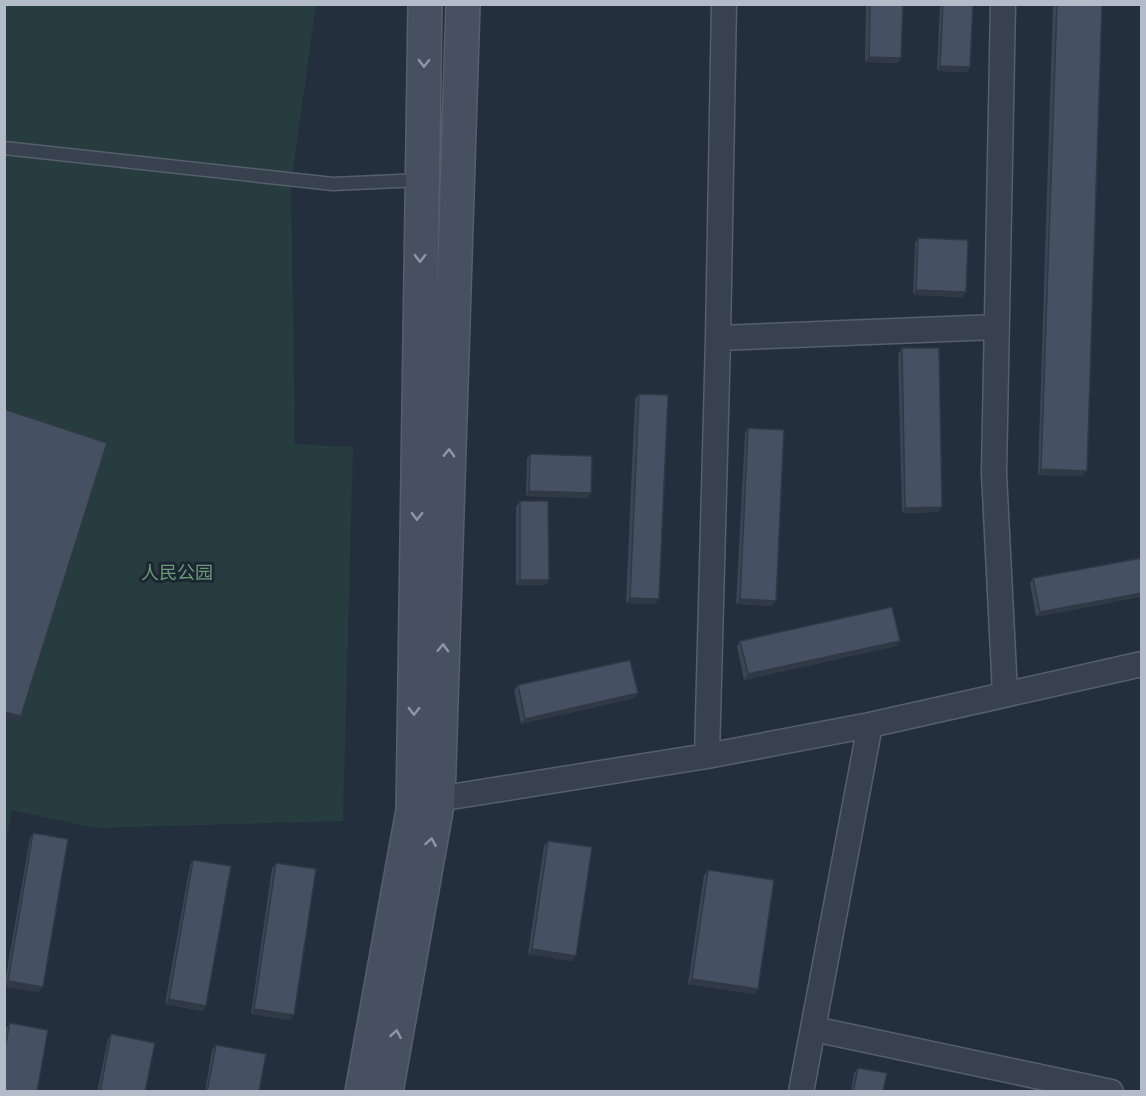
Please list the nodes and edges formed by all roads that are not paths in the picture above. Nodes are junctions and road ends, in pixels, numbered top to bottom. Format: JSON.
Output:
{"nodes":[{"id":1,"x":425,"y":4,"type":"edge"},
{"id":2,"x":463,"y":4,"type":"edge"},
{"id":3,"x":724,"y":4,"type":"edge"},
{"id":4,"x":1003,"y":4,"type":"edge"},
{"id":5,"x":4,"y":148,"type":"edge"},
{"id":6,"x":421,"y":180,"type":"junction"},
{"id":7,"x":996,"y":327,"type":"junction"},
{"id":8,"x":718,"y":338,"type":"junction"},
{"id":9,"x":1142,"y":664,"type":"edge"},
{"id":10,"x":1005,"y":693,"type":"junction"},
{"id":11,"x":870,"y":724,"type":"junction"},
{"id":12,"x":707,"y":756,"type":"junction"},
{"id":13,"x":438,"y":800,"type":"junction"},
{"id":14,"x":814,"y":1029,"type":"junction"},
{"id":15,"x":362,"y":1092,"type":"edge"},
{"id":16,"x":386,"y":1092,"type":"edge"},
{"id":17,"x":801,"y":1092,"type":"edge"},
{"id":18,"x":1111,"y":1092,"type":"edge"}],
"edges":[{"from":1,"to":6,"type":"main road","one_way":true},
{"from":13,"to":2,"type":"main road","one_way":true},
{"from":3,"to":8,"type":"street"},
{"from":4,"to":7,"type":"street"},
{"from":5,"to":6,"type":"lane"},
{"from":6,"to":15,"type":"main road","one_way":true},
{"from":7,"to":8,"type":"street"},
{"from":7,"to":10,"type":"street"},
{"from":8,"to":12,"type":"street"},
{"from":9,"to":10,"type":"street"},
{"from":10,"to":11,"type":"street"},
{"from":11,"to":12,"type":"street"},
{"from":11,"to":14,"type":"street"},
{"from":12,"to":13,"type":"street"},
{"from":16,"to":13,"type":"main road","one_way":true},
{"from":14,"to":17,"type":"street"},
{"from":14,"to":18,"type":"street"}]}
